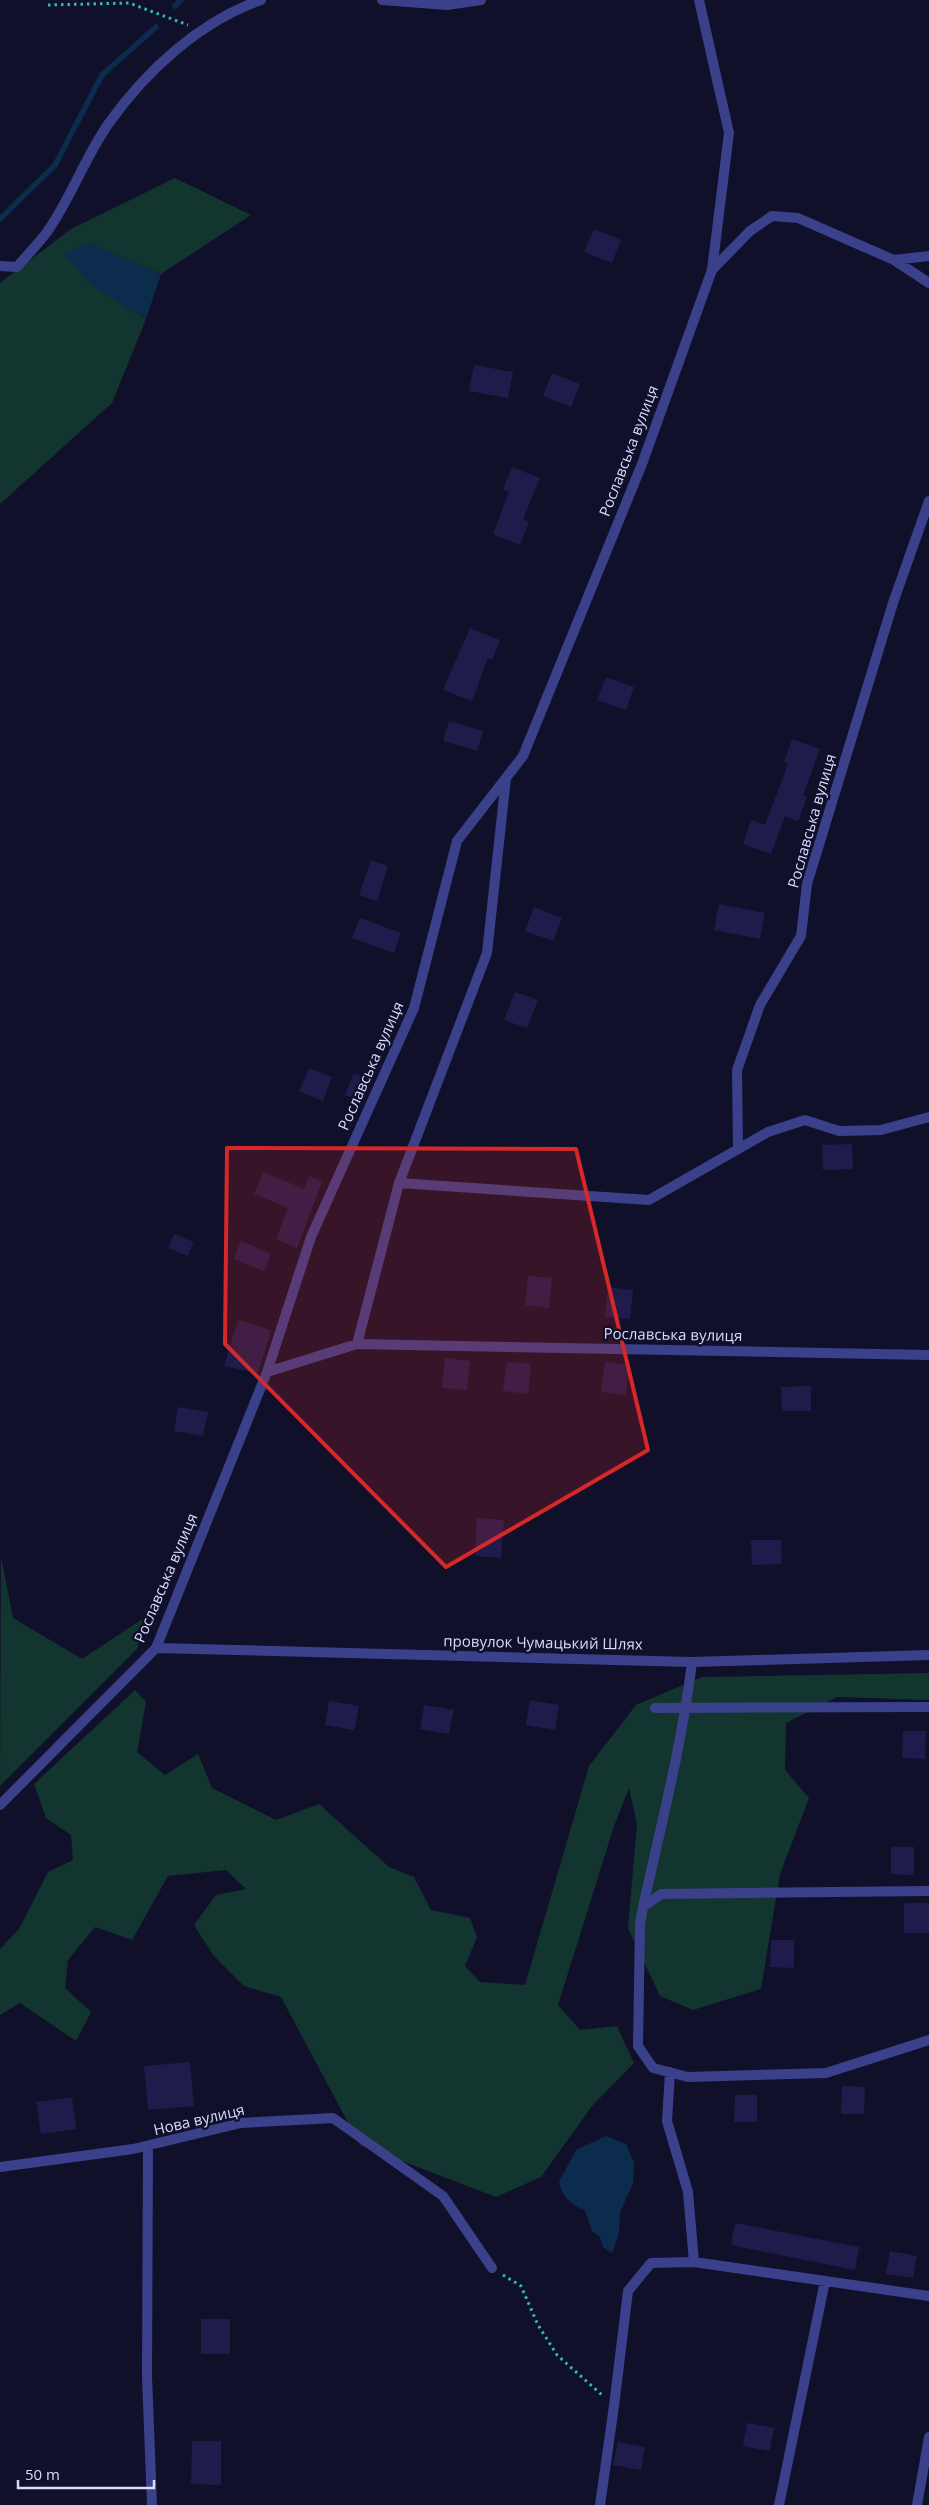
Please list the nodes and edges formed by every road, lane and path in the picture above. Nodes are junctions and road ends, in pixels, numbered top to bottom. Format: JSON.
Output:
{"nodes":[{"id":1,"x":261,"y":0,"type":"edge"},
{"id":2,"x":382,"y":0,"type":"edge"},
{"id":3,"x":482,"y":0,"type":"edge"},
{"id":4,"x":699,"y":0,"type":"edge"},
{"id":5,"x":48,"y":5,"type":"dead end"},
{"id":6,"x":202,"y":30,"type":"junction"},
{"id":7,"x":929,"y":256,"type":"edge"},
{"id":8,"x":894,"y":260,"type":"junction"},
{"id":9,"x":0,"y":266,"type":"edge"},
{"id":10,"x":712,"y":270,"type":"junction"},
{"id":11,"x":929,"y":283,"type":"edge"},
{"id":12,"x":929,"y":501,"type":"edge"},
{"id":13,"x":506,"y":777,"type":"junction"},
{"id":14,"x":929,"y":1117,"type":"edge"},
{"id":15,"x":738,"y":1148,"type":"junction"},
{"id":16,"x":399,"y":1183,"type":"junction"},
{"id":17,"x":357,"y":1344,"type":"junction"},
{"id":18,"x":929,"y":1355,"type":"edge"},
{"id":19,"x":267,"y":1372,"type":"junction"},
{"id":20,"x":156,"y":1648,"type":"junction"},
{"id":21,"x":929,"y":1655,"type":"edge"},
{"id":22,"x":692,"y":1662,"type":"junction"},
{"id":23,"x":929,"y":1707,"type":"edge"},
{"id":24,"x":655,"y":1708,"type":"dead end"},
{"id":25,"x":686,"y":1708,"type":"junction"},
{"id":26,"x":0,"y":1806,"type":"edge"},
{"id":27,"x":929,"y":1890,"type":"edge"},
{"id":28,"x":643,"y":1907,"type":"junction"},
{"id":29,"x":929,"y":2040,"type":"edge"},
{"id":30,"x":670,"y":2072,"type":"junction"},
{"id":31,"x":148,"y":2146,"type":"junction"},
{"id":32,"x":0,"y":2167,"type":"edge"},
{"id":33,"x":694,"y":2262,"type":"junction"},
{"id":34,"x":492,"y":2268,"type":"joint"},
{"id":35,"x":825,"y":2280,"type":"junction"},
{"id":36,"x":929,"y":2296,"type":"edge"},
{"id":37,"x":614,"y":2406,"type":"junction"},
{"id":38,"x":929,"y":2437,"type":"edge"},
{"id":39,"x":152,"y":2505,"type":"edge"},
{"id":40,"x":600,"y":2505,"type":"edge"},
{"id":41,"x":779,"y":2505,"type":"edge"},
{"id":42,"x":918,"y":2505,"type":"edge"}],
"edges":[{"from":1,"to":6,"type":"street"},
{"from":2,"to":3,"type":"street"},
{"from":4,"to":10,"type":"street","name":"Рославська вулиця"},
{"from":5,"to":6,"type":"path"},
{"from":6,"to":9,"type":"street"},
{"from":7,"to":8,"type":"street"},
{"from":8,"to":10,"type":"street","name":"Рославська вулиця"},
{"from":8,"to":11,"type":"street","name":"Рославська вулиця"},
{"from":10,"to":13,"type":"street","name":"Рославська вулиця"},
{"from":12,"to":15,"type":"street","name":"Рославська вулиця"},
{"from":13,"to":16,"type":"street"},
{"from":13,"to":19,"type":"street","name":"Рославська вулиця"},
{"from":14,"to":15,"type":"street"},
{"from":15,"to":16,"type":"street"},
{"from":16,"to":17,"type":"street"},
{"from":17,"to":18,"type":"street","name":"Рославська вулиця"},
{"from":17,"to":19,"type":"street","name":"Рославська вулиця"},
{"from":19,"to":20,"type":"street","name":"Рославська вулиця"},
{"from":20,"to":22,"type":"street","name":"провулок Чумацький Шлях"},
{"from":20,"to":26,"type":"street","name":"Рославська вулиця"},
{"from":21,"to":22,"type":"street","name":"провулок Чумацький Шлях"},
{"from":22,"to":25,"type":"street"},
{"from":23,"to":25,"type":"street"},
{"from":24,"to":25,"type":"street"},
{"from":25,"to":28,"type":"street"},
{"from":27,"to":28,"type":"street"},
{"from":28,"to":30,"type":"street"},
{"from":29,"to":30,"type":"street"},
{"from":30,"to":33,"type":"street"},
{"from":31,"to":32,"type":"street"},
{"from":31,"to":34,"type":"street","name":"Нова вулиця"},
{"from":31,"to":39,"type":"street","name":"Нова вулиця"},
{"from":33,"to":35,"type":"street"},
{"from":33,"to":37,"type":"street"},
{"from":34,"to":37,"type":"path"},
{"from":35,"to":36,"type":"street"},
{"from":35,"to":41,"type":"street"},
{"from":37,"to":40,"type":"street"},
{"from":38,"to":42,"type":"street"}]}
